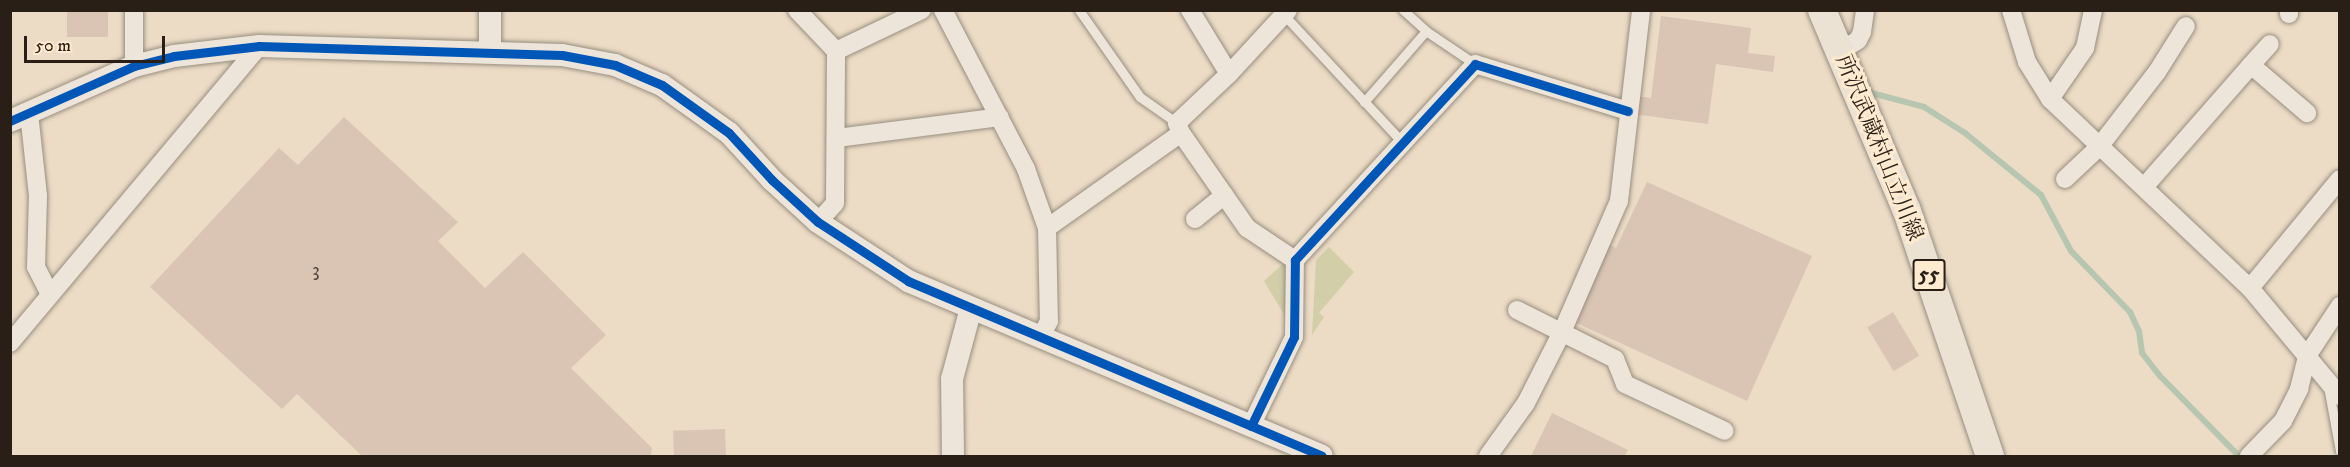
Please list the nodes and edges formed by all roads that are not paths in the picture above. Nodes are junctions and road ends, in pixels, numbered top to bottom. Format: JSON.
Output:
{"nodes":[{"id":1,"x":134,"y":10,"type":"edge"},
{"id":2,"x":490,"y":10,"type":"edge"},
{"id":3,"x":797,"y":10,"type":"edge"},
{"id":4,"x":922,"y":10,"type":"edge"},
{"id":5,"x":943,"y":10,"type":"edge"},
{"id":6,"x":1079,"y":10,"type":"edge"},
{"id":7,"x":1190,"y":10,"type":"edge"},
{"id":8,"x":1403,"y":10,"type":"edge"},
{"id":9,"x":1421,"y":10,"type":"edge"},
{"id":10,"x":1641,"y":10,"type":"edge"},
{"id":11,"x":1822,"y":10,"type":"edge"},
{"id":12,"x":1865,"y":10,"type":"edge"},
{"id":13,"x":2011,"y":10,"type":"edge"},
{"id":14,"x":2093,"y":10,"type":"edge"},
{"id":15,"x":1286,"y":13,"type":"edge"},
{"id":16,"x":1413,"y":19,"type":"junction"},
{"id":17,"x":2186,"y":26,"type":"dead end"},
{"id":18,"x":1426,"y":31,"type":"junction"},
{"id":19,"x":2270,"y":45,"type":"dead end"},
{"id":20,"x":260,"y":46,"type":"junction"},
{"id":21,"x":490,"y":51,"type":"junction"},
{"id":22,"x":836,"y":51,"type":"junction"},
{"id":23,"x":1840,"y":51,"type":"junction"},
{"id":24,"x":1475,"y":64,"type":"junction"},
{"id":25,"x":2251,"y":65,"type":"junction"},
{"id":26,"x":134,"y":66,"type":"junction"},
{"id":27,"x":1229,"y":74,"type":"junction"},
{"id":28,"x":2050,"y":99,"type":"junction"},
{"id":29,"x":1364,"y":102,"type":"junction"},
{"id":30,"x":1628,"y":111,"type":"junction"},
{"id":31,"x":2307,"y":113,"type":"dead end"},
{"id":32,"x":20,"y":117,"type":"edge"},
{"id":33,"x":1000,"y":117,"type":"junction"},
{"id":34,"x":1179,"y":128,"type":"junction"},
{"id":35,"x":837,"y":138,"type":"junction"},
{"id":36,"x":1404,"y":144,"type":"junction"},
{"id":37,"x":2099,"y":147,"type":"junction"},
{"id":38,"x":2065,"y":179,"type":"dead end"},
{"id":39,"x":2340,"y":179,"type":"edge"},
{"id":40,"x":2144,"y":187,"type":"junction"},
{"id":41,"x":1225,"y":195,"type":"junction"},
{"id":42,"x":1195,"y":219,"type":"dead end"},
{"id":43,"x":818,"y":222,"type":"junction"},
{"id":44,"x":1047,"y":228,"type":"junction"},
{"id":45,"x":1295,"y":260,"type":"junction"},
{"id":46,"x":2250,"y":288,"type":"junction"},
{"id":47,"x":50,"y":294,"type":"junction"},
{"id":48,"x":2340,"y":306,"type":"edge"},
{"id":49,"x":971,"y":308,"type":"junction"},
{"id":50,"x":1517,"y":310,"type":"dead end"},
{"id":51,"x":1562,"y":332,"type":"junction"},
{"id":52,"x":1041,"y":337,"type":"junction"},
{"id":53,"x":10,"y":343,"type":"edge"},
{"id":54,"x":2307,"y":356,"type":"junction"},
{"id":55,"x":2334,"y":390,"type":"edge"},
{"id":56,"x":1251,"y":426,"type":"junction"},
{"id":57,"x":1725,"y":431,"type":"dead end"},
{"id":58,"x":2340,"y":451,"type":"edge"},
{"id":59,"x":953,"y":456,"type":"edge"},
{"id":60,"x":1322,"y":456,"type":"edge"},
{"id":61,"x":1488,"y":456,"type":"edge"},
{"id":62,"x":1990,"y":456,"type":"edge"},
{"id":63,"x":2249,"y":456,"type":"edge"}],
"edges":[{"from":1,"to":26,"type":"street"},
{"from":2,"to":21,"type":"street"},
{"from":3,"to":22,"type":"street"},
{"from":4,"to":22,"type":"street"},
{"from":5,"to":33,"type":"street"},
{"from":6,"to":34,"type":"lane"},
{"from":7,"to":27,"type":"street"},
{"from":8,"to":16,"type":"lane"},
{"from":9,"to":16,"type":"lane"},
{"from":10,"to":30,"type":"street"},
{"from":11,"to":23,"type":"main road","name":"所沢武蔵村山立川線","number":"55"},
{"from":12,"to":23,"type":"street"},
{"from":13,"to":28,"type":"street"},
{"from":14,"to":28,"type":"street"},
{"from":15,"to":27,"type":"street"},
{"from":15,"to":29,"type":"lane"},
{"from":16,"to":18,"type":"lane"},
{"from":17,"to":37,"type":"street"},
{"from":18,"to":24,"type":"lane"},
{"from":18,"to":29,"type":"lane"},
{"from":19,"to":25,"type":"street"},
{"from":20,"to":21,"type":"street"},
{"from":20,"to":26,"type":"street"},
{"from":20,"to":47,"type":"street"},
{"from":21,"to":43,"type":"street"},
{"from":22,"to":35,"type":"street"},
{"from":23,"to":62,"type":"main road","name":"所沢武蔵村山立川線","number":"55"},
{"from":24,"to":30,"type":"street"},
{"from":24,"to":36,"type":"street"},
{"from":25,"to":31,"type":"street"},
{"from":25,"to":40,"type":"street"},
{"from":26,"to":32,"type":"street"},
{"from":27,"to":34,"type":"street"},
{"from":28,"to":37,"type":"street"},
{"from":29,"to":36,"type":"lane"},
{"from":30,"to":51,"type":"street"},
{"from":32,"to":47,"type":"street"},
{"from":33,"to":35,"type":"street"},
{"from":33,"to":44,"type":"street"},
{"from":34,"to":41,"type":"street"},
{"from":34,"to":44,"type":"street"},
{"from":35,"to":43,"type":"street"},
{"from":36,"to":45,"type":"street"},
{"from":37,"to":38,"type":"street"},
{"from":37,"to":40,"type":"street"},
{"from":39,"to":46,"type":"street"},
{"from":40,"to":46,"type":"street"},
{"from":41,"to":42,"type":"street"},
{"from":41,"to":45,"type":"street"},
{"from":43,"to":49,"type":"street"},
{"from":44,"to":52,"type":"street"},
{"from":45,"to":56,"type":"street"},
{"from":46,"to":54,"type":"street"},
{"from":47,"to":53,"type":"street"},
{"from":48,"to":54,"type":"street"},
{"from":49,"to":52,"type":"street"},
{"from":49,"to":59,"type":"street"},
{"from":50,"to":51,"type":"street"},
{"from":51,"to":57,"type":"street"},
{"from":51,"to":61,"type":"street"},
{"from":52,"to":56,"type":"street"},
{"from":54,"to":55,"type":"street"},
{"from":54,"to":63,"type":"street"},
{"from":55,"to":58,"type":"lane"},
{"from":56,"to":60,"type":"street"}]}
